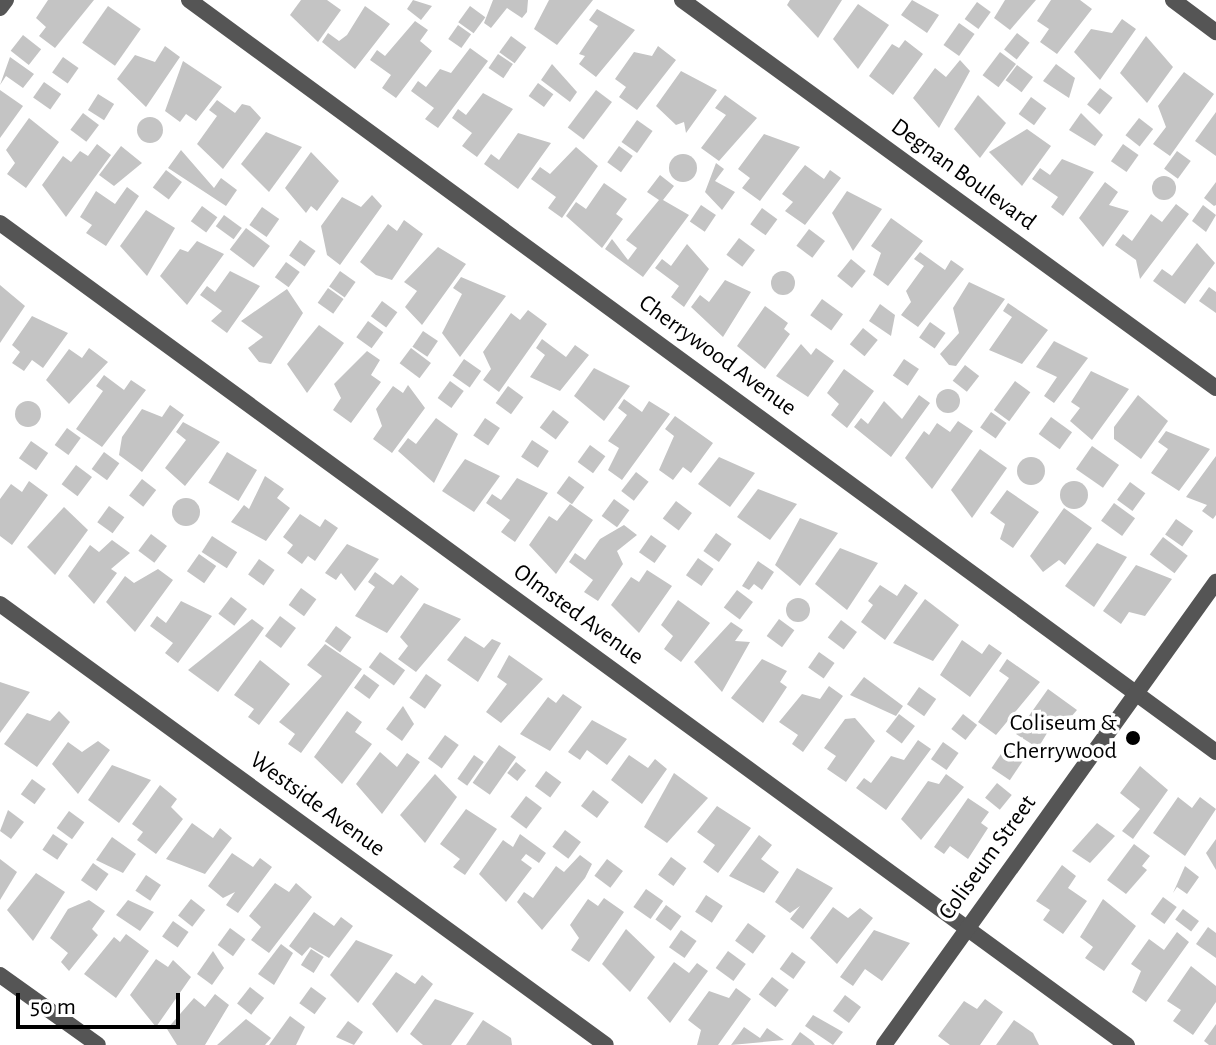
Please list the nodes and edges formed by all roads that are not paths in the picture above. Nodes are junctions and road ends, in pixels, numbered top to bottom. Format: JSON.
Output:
{"nodes":[{"id":1,"x":6,"y":0,"type":"edge"},
{"id":2,"x":189,"y":0,"type":"edge"},
{"id":3,"x":682,"y":0,"type":"edge"},
{"id":4,"x":1173,"y":0,"type":"edge"},
{"id":5,"x":0,"y":8,"type":"edge"},
{"id":6,"x":1216,"y":32,"type":"edge"},
{"id":7,"x":0,"y":223,"type":"edge"},
{"id":8,"x":1216,"y":388,"type":"edge"},
{"id":9,"x":1216,"y":582,"type":"edge"},
{"id":10,"x":0,"y":604,"type":"edge"},
{"id":11,"x":1136,"y":693,"type":"junction"},
{"id":12,"x":1216,"y":752,"type":"edge"},
{"id":13,"x":967,"y":928,"type":"junction"},
{"id":14,"x":0,"y":975,"type":"edge"},
{"id":15,"x":98,"y":1045,"type":"edge"},
{"id":16,"x":606,"y":1045,"type":"edge"},
{"id":17,"x":884,"y":1045,"type":"edge"},
{"id":18,"x":1127,"y":1045,"type":"edge"}],
"edges":[{"from":1,"to":5,"type":"street"},
{"from":2,"to":11,"type":"street","name":"Cherrywood Avenue"},
{"from":3,"to":8,"type":"street","name":"Degnan Boulevard"},
{"from":4,"to":6,"type":"street"},
{"from":7,"to":13,"type":"street","name":"Olmsted Avenue"},
{"from":9,"to":11,"type":"street","name":"Coliseum Street"},
{"from":10,"to":16,"type":"street","name":"Westside Avenue"},
{"from":11,"to":12,"type":"street","name":"Cherrywood Avenue"},
{"from":11,"to":13,"type":"street","name":"Coliseum Street"},
{"from":13,"to":17,"type":"street","name":"Coliseum Street"},
{"from":13,"to":18,"type":"street","name":"Olmsted Avenue"},
{"from":14,"to":15,"type":"street"}]}
